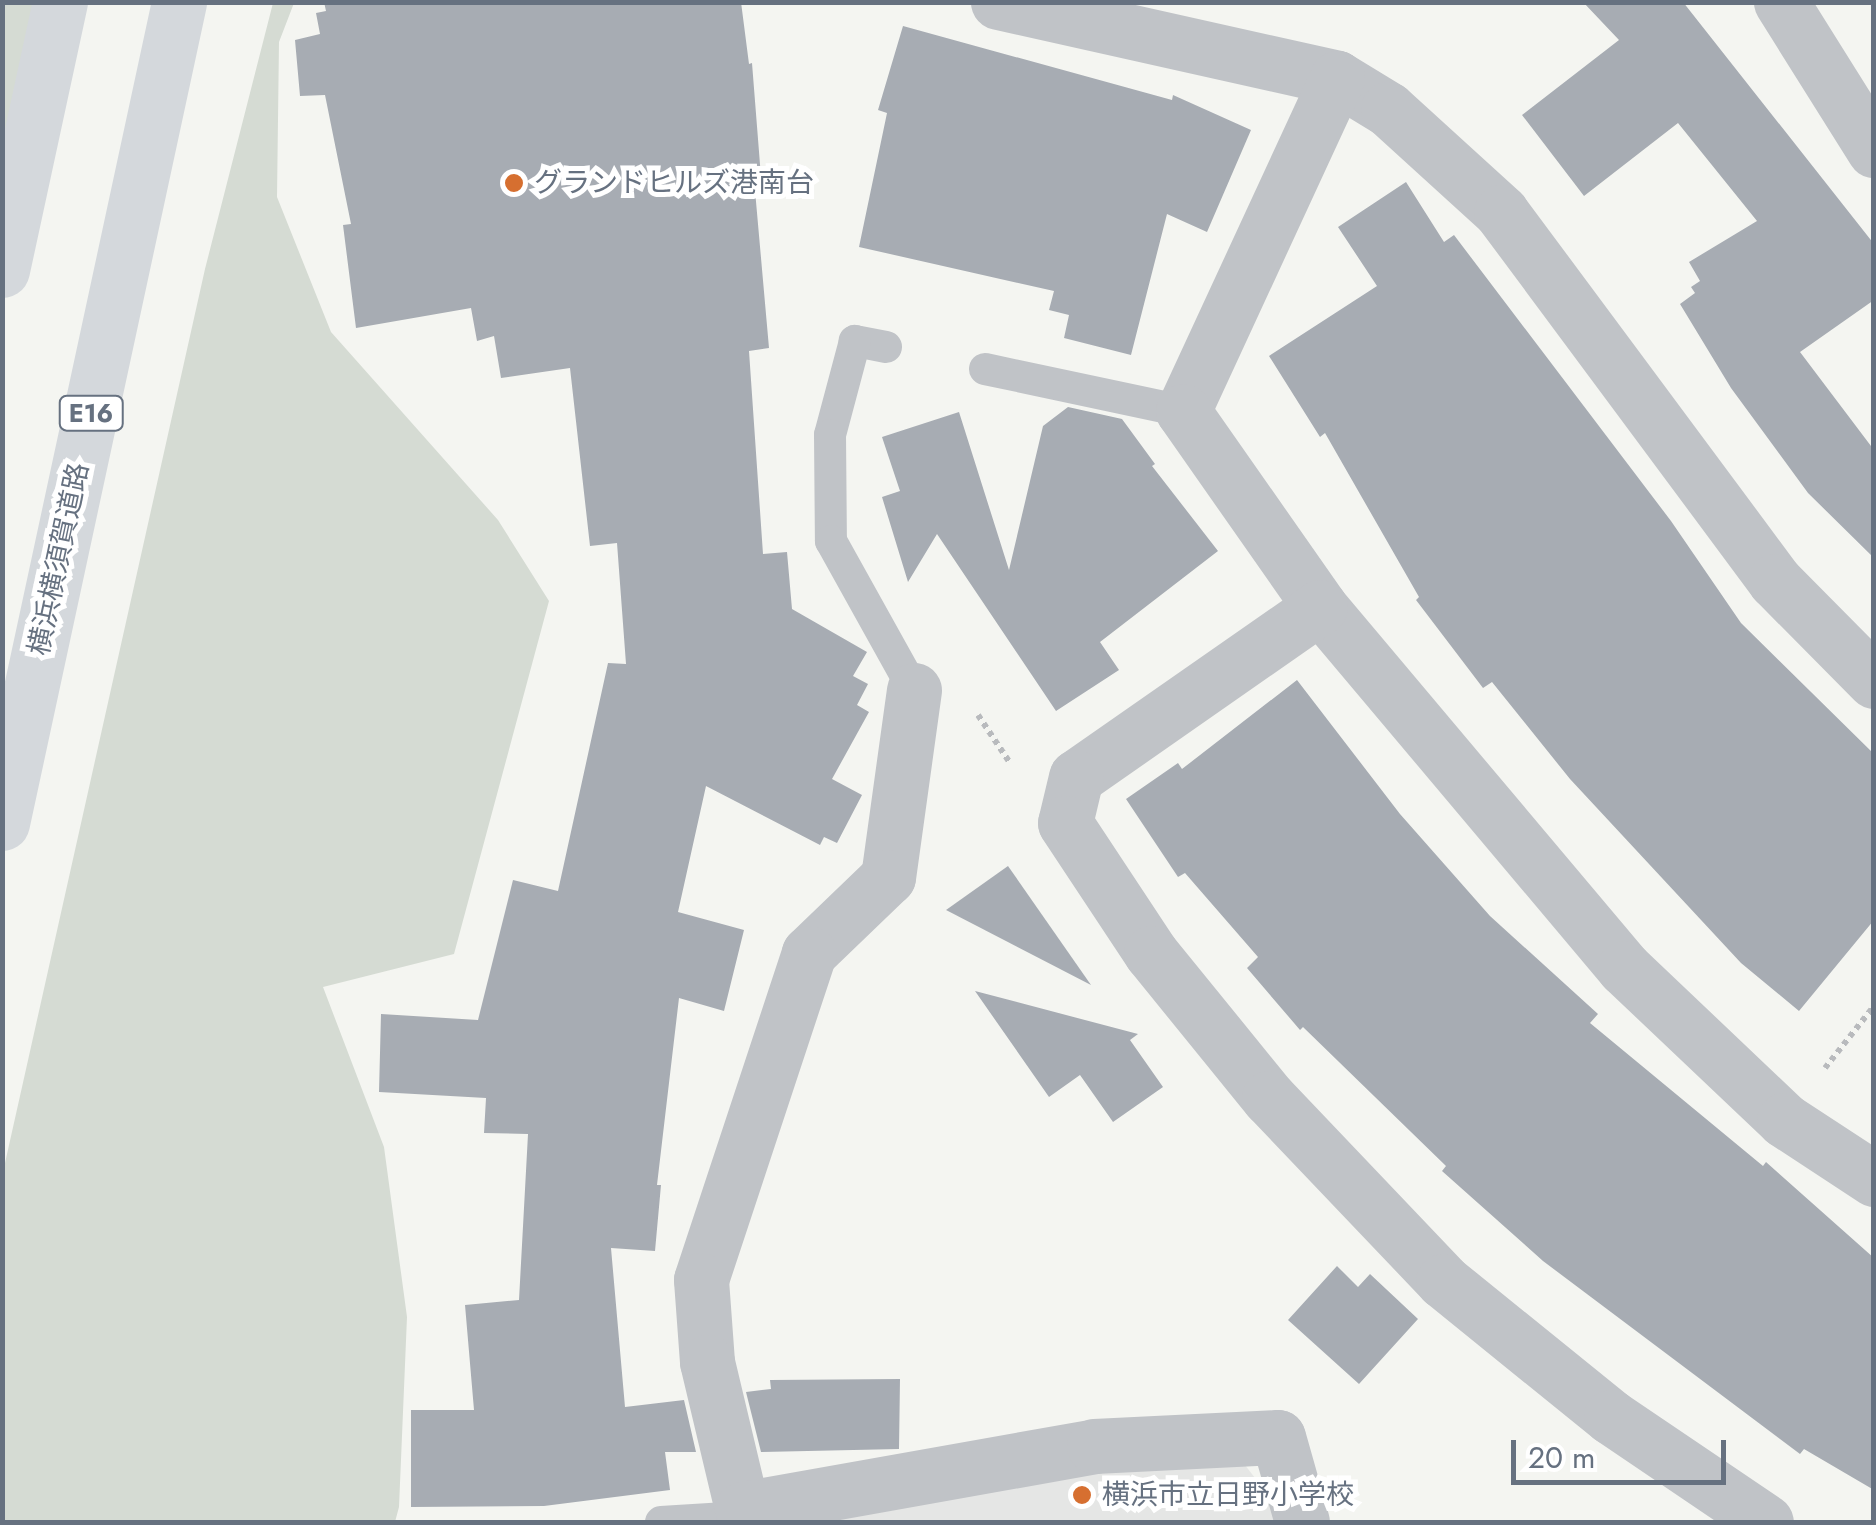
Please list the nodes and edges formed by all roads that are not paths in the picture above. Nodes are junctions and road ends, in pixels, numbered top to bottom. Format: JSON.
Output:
{"nodes":[{"id":1,"x":60,"y":2,"type":"edge"},
{"id":2,"x":179,"y":2,"type":"edge"},
{"id":3,"x":998,"y":2,"type":"edge"},
{"id":4,"x":1780,"y":2,"type":"edge"},
{"id":5,"x":1337,"y":78,"type":"junction"},
{"id":6,"x":1874,"y":150,"type":"edge"},
{"id":7,"x":2,"y":270,"type":"edge"},
{"id":8,"x":886,"y":348,"type":"dead end"},
{"id":9,"x":985,"y":369,"type":"dead end"},
{"id":10,"x":1182,"y":412,"type":"junction"},
{"id":11,"x":1320,"y":606,"type":"junction"},
{"id":12,"x":1874,"y":682,"type":"edge"},
{"id":13,"x":914,"y":690,"type":"joint"},
{"id":14,"x":2,"y":823,"type":"edge"},
{"id":15,"x":1874,"y":1179,"type":"edge"},
{"id":16,"x":742,"y":1510,"type":"junction"},
{"id":17,"x":661,"y":1522,"type":"edge"},
{"id":18,"x":1302,"y":1522,"type":"edge"},
{"id":19,"x":1766,"y":1522,"type":"edge"}],
"edges":[{"from":1,"to":7,"type":"highway"},
{"from":2,"to":14,"type":"highway","name":"横浜横須賀道路","number":"E16"},
{"from":3,"to":5,"type":"street"},
{"from":4,"to":6,"type":"street"},
{"from":5,"to":10,"type":"street"},
{"from":5,"to":12,"type":"street"},
{"from":8,"to":13,"type":"lane"},
{"from":9,"to":10,"type":"lane"},
{"from":10,"to":11,"type":"street"},
{"from":11,"to":15,"type":"street"},
{"from":11,"to":19,"type":"street"},
{"from":13,"to":16,"type":"street"},
{"from":16,"to":17,"type":"lane"},
{"from":16,"to":18,"type":"street"}]}
